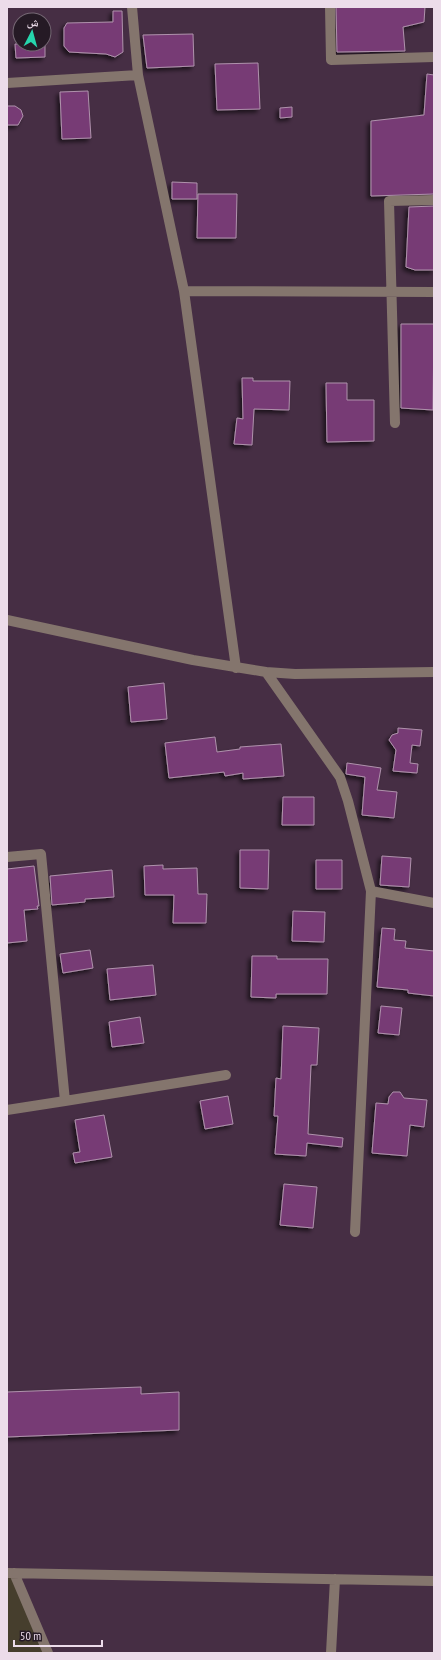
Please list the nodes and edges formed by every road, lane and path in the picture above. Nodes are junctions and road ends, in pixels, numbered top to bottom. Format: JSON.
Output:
{"nodes":[{"id":1,"x":132,"y":7,"type":"edge"},
{"id":2,"x":330,"y":7,"type":"edge"},
{"id":3,"x":434,"y":57,"type":"edge"},
{"id":4,"x":138,"y":75,"type":"junction"},
{"id":5,"x":7,"y":83,"type":"edge"},
{"id":6,"x":434,"y":200,"type":"edge"},
{"id":7,"x":184,"y":291,"type":"junction"},
{"id":8,"x":393,"y":292,"type":"junction"},
{"id":9,"x":434,"y":292,"type":"edge"},
{"id":10,"x":395,"y":423,"type":"dead end"},
{"id":11,"x":7,"y":620,"type":"edge"},
{"id":12,"x":236,"y":668,"type":"junction"},
{"id":13,"x":266,"y":672,"type":"junction"},
{"id":14,"x":434,"y":672,"type":"edge"},
{"id":15,"x":7,"y":857,"type":"edge"},
{"id":16,"x":371,"y":891,"type":"junction"},
{"id":17,"x":434,"y":903,"type":"edge"},
{"id":18,"x":226,"y":1075,"type":"dead end"},
{"id":19,"x":65,"y":1101,"type":"junction"},
{"id":20,"x":7,"y":1110,"type":"edge"},
{"id":21,"x":355,"y":1232,"type":"dead end"},
{"id":22,"x":10,"y":1573,"type":"edge"},
{"id":23,"x":335,"y":1579,"type":"junction"},
{"id":24,"x":434,"y":1581,"type":"edge"},
{"id":25,"x":48,"y":1653,"type":"edge"},
{"id":26,"x":331,"y":1653,"type":"edge"}],
"edges":[{"from":1,"to":4,"type":"street"},
{"from":2,"to":3,"type":"street"},
{"from":4,"to":5,"type":"street"},
{"from":4,"to":7,"type":"street"},
{"from":6,"to":8,"type":"street"},
{"from":7,"to":8,"type":"street"},
{"from":7,"to":12,"type":"street"},
{"from":8,"to":9,"type":"street"},
{"from":8,"to":10,"type":"street"},
{"from":11,"to":12,"type":"street"},
{"from":12,"to":13,"type":"street"},
{"from":13,"to":14,"type":"street"},
{"from":13,"to":16,"type":"street"},
{"from":15,"to":19,"type":"street"},
{"from":16,"to":17,"type":"street"},
{"from":16,"to":21,"type":"street"},
{"from":18,"to":19,"type":"street"},
{"from":19,"to":20,"type":"street"},
{"from":22,"to":23,"type":"street"},
{"from":22,"to":25,"type":"street"},
{"from":23,"to":24,"type":"street"},
{"from":23,"to":26,"type":"street"}]}
